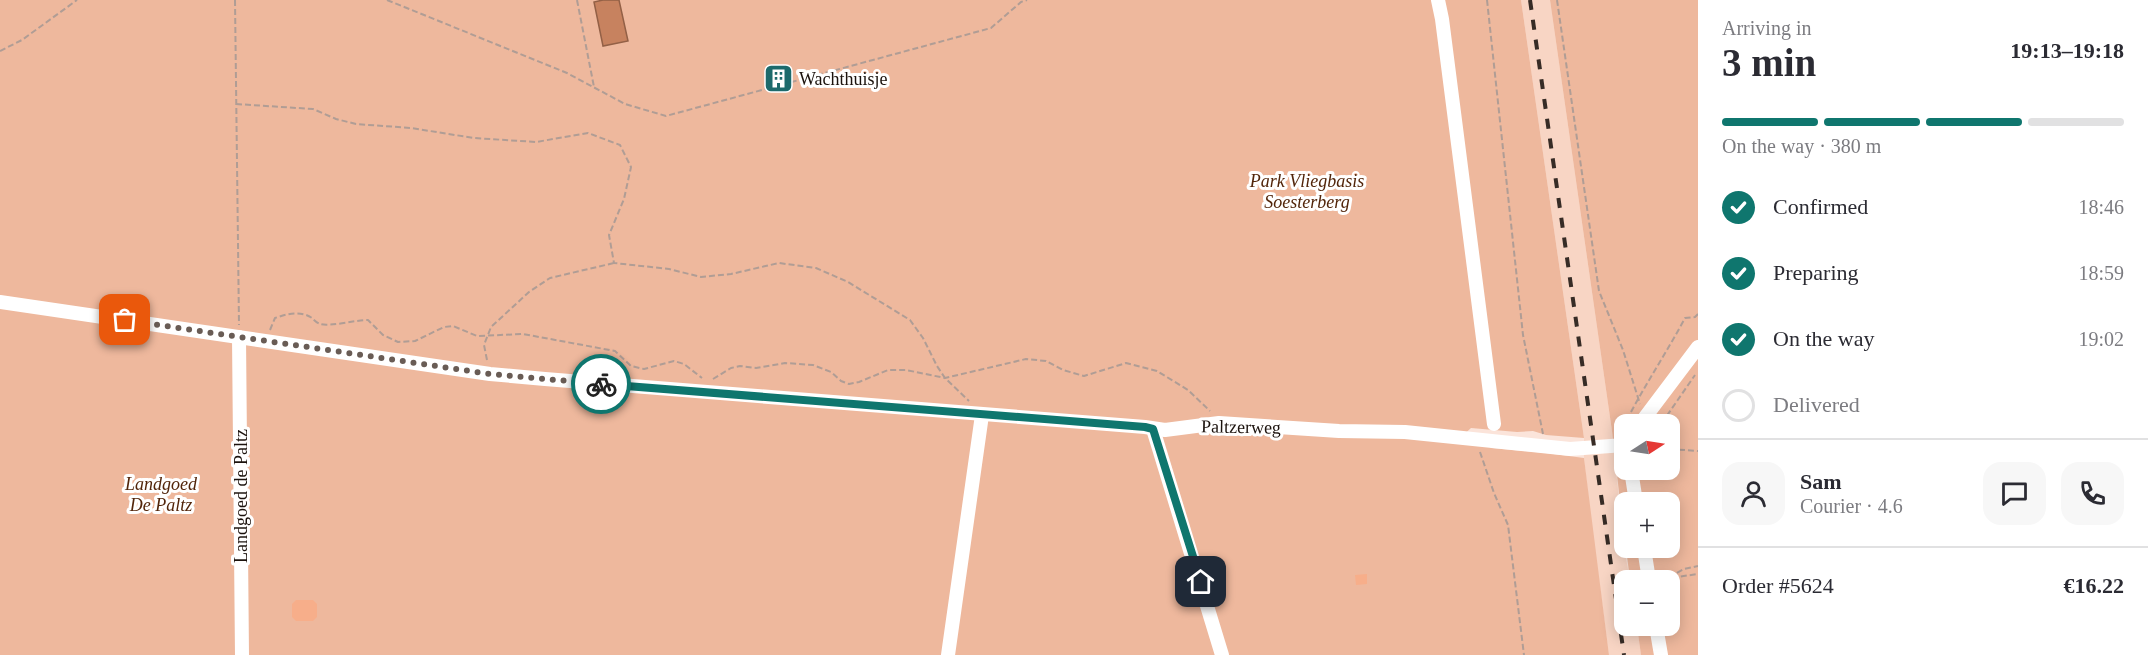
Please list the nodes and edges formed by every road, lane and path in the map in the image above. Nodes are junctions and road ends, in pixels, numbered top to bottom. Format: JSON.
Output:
{"nodes":[{"id":1,"x":77,"y":0,"type":"edge"},
{"id":2,"x":235,"y":0,"type":"edge"},
{"id":3,"x":387,"y":0,"type":"edge"},
{"id":4,"x":577,"y":0,"type":"edge"},
{"id":5,"x":1027,"y":0,"type":"edge"},
{"id":6,"x":1438,"y":0,"type":"edge"},
{"id":7,"x":1487,"y":0,"type":"edge"},
{"id":8,"x":1557,"y":0,"type":"edge"},
{"id":9,"x":0,"y":51,"type":"edge"},
{"id":10,"x":594,"y":87,"type":"junction"},
{"id":11,"x":236,"y":104,"type":"junction"},
{"id":12,"x":614,"y":263,"type":"junction"},
{"id":13,"x":0,"y":302,"type":"edge"},
{"id":14,"x":1698,"y":314,"type":"edge"},
{"id":15,"x":487,"y":336,"type":"junction"},
{"id":16,"x":239,"y":337,"type":"junction"},
{"id":17,"x":261,"y":340,"type":"junction"},
{"id":18,"x":1698,"y":347,"type":"edge"},
{"id":19,"x":1698,"y":370,"type":"edge"},
{"id":20,"x":490,"y":374,"type":"junction"},
{"id":21,"x":945,"y":378,"type":"junction"},
{"id":22,"x":1638,"y":399,"type":"junction"},
{"id":23,"x":1638,"y":414,"type":"edge"},
{"id":24,"x":1638,"y":414,"type":"edge"},
{"id":25,"x":1642,"y":414,"type":"edge"},
{"id":26,"x":1668,"y":414,"type":"edge"},
{"id":27,"x":981,"y":415,"type":"junction"},
{"id":28,"x":1219,"y":423,"type":"junction"},
{"id":29,"x":1494,"y":424,"type":"dead end"},
{"id":30,"x":1153,"y":429,"type":"junction"},
{"id":31,"x":1481,"y":440,"type":"junction"},
{"id":32,"x":1546,"y":446,"type":"junction"},
{"id":33,"x":1614,"y":446,"type":"edge"},
{"id":34,"x":1680,"y":450,"type":"edge"},
{"id":35,"x":1698,"y":451,"type":"edge"},
{"id":36,"x":1698,"y":566,"type":"edge"},
{"id":37,"x":1698,"y":574,"type":"edge"},
{"id":38,"x":1658,"y":636,"type":"edge"},
{"id":39,"x":242,"y":655,"type":"edge"},
{"id":40,"x":948,"y":655,"type":"edge"},
{"id":41,"x":1222,"y":655,"type":"edge"},
{"id":42,"x":1524,"y":655,"type":"edge"},
{"id":43,"x":1661,"y":655,"type":"edge"}],
"edges":[{"from":1,"to":9,"type":"path"},
{"from":2,"to":11,"type":"path"},
{"from":3,"to":10,"type":"path"},
{"from":4,"to":10,"type":"path"},
{"from":5,"to":10,"type":"path"},
{"from":6,"to":29,"type":"street"},
{"from":7,"to":32,"type":"path"},
{"from":8,"to":22,"type":"path"},
{"from":11,"to":12,"type":"path"},
{"from":11,"to":16,"type":"path"},
{"from":12,"to":15,"type":"path"},
{"from":12,"to":21,"type":"path"},
{"from":13,"to":16,"type":"street","name":"Paltzerweg"},
{"from":14,"to":22,"type":"path"},
{"from":15,"to":17,"type":"path"},
{"from":15,"to":20,"type":"path"},
{"from":15,"to":21,"type":"path"},
{"from":16,"to":17,"type":"street","name":"Paltzerweg"},
{"from":16,"to":39,"type":"street","name":"Landgoed de Paltz"},
{"from":17,"to":20,"type":"street","name":"Paltzerweg"},
{"from":18,"to":25,"type":"street"},
{"from":19,"to":26,"type":"path"},
{"from":20,"to":27,"type":"street","name":"Paltzerweg"},
{"from":21,"to":27,"type":"path"},
{"from":21,"to":28,"type":"path"},
{"from":22,"to":23,"type":"path"},
{"from":22,"to":24,"type":"path"},
{"from":27,"to":30,"type":"street","name":"Paltzerweg"},
{"from":27,"to":40,"type":"street"},
{"from":28,"to":30,"type":"street","name":"Paltzerweg"},
{"from":28,"to":31,"type":"street","name":"Paltzerweg"},
{"from":30,"to":41,"type":"street"},
{"from":31,"to":32,"type":"street","name":"Paltzerweg"},
{"from":31,"to":42,"type":"path"},
{"from":32,"to":33,"type":"street","name":"Paltzerweg"},
{"from":34,"to":35,"type":"path"},
{"from":36,"to":37,"type":"path"},
{"from":38,"to":43,"type":"street"}]}
